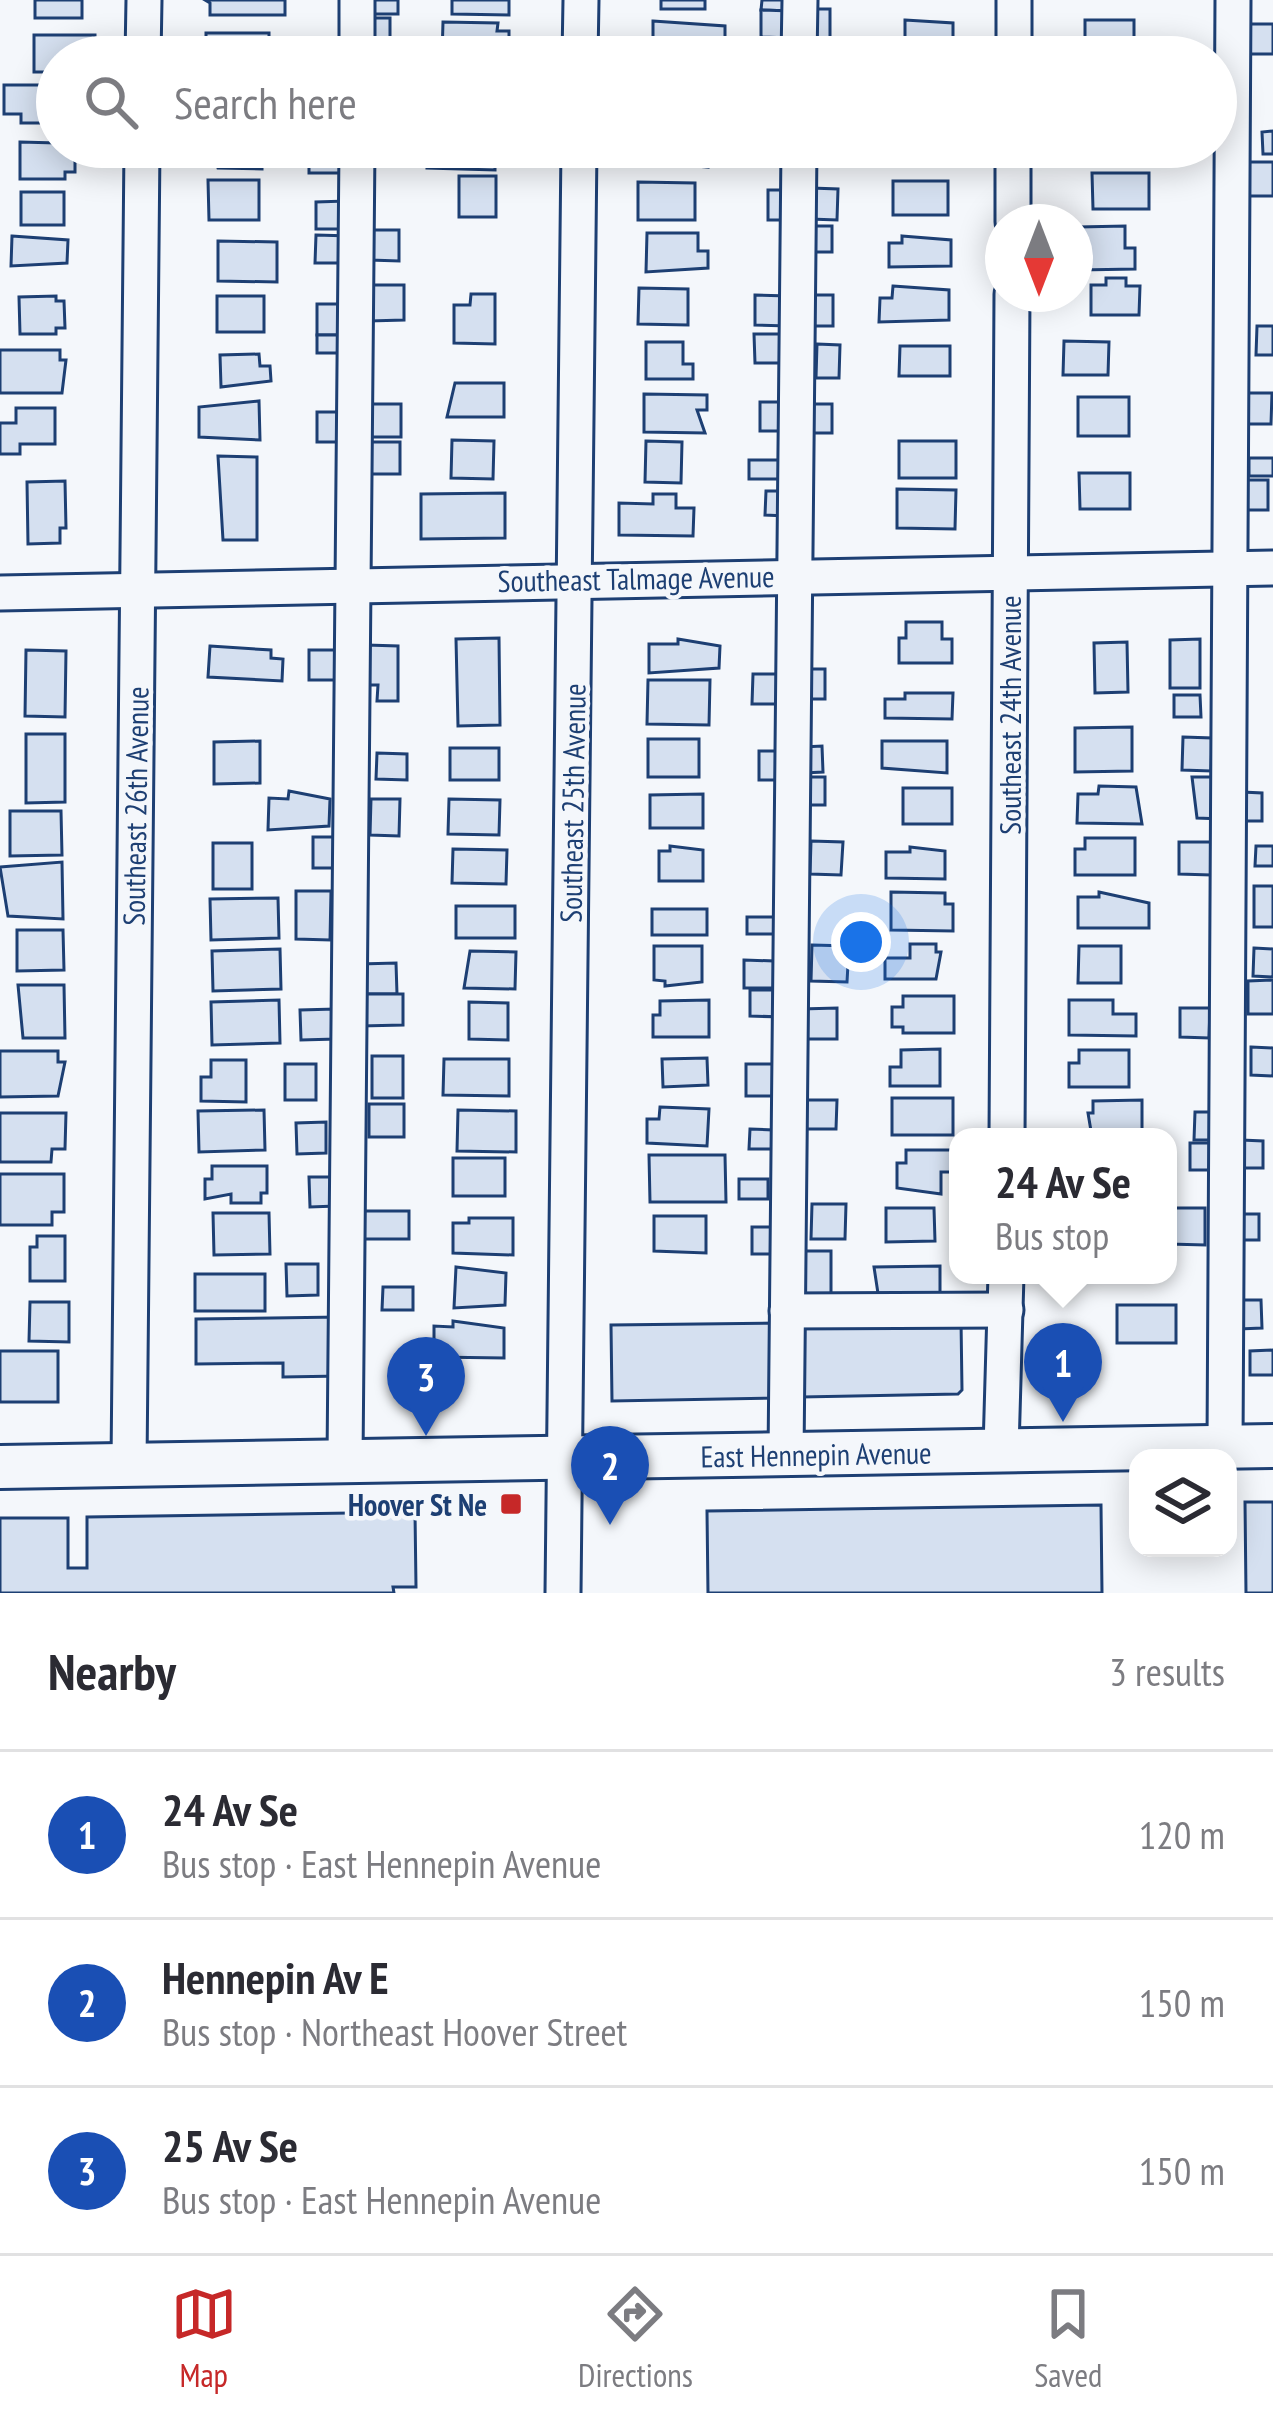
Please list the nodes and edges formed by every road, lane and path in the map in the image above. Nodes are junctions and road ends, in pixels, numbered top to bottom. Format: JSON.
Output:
{"nodes":[{"id":1,"x":144,"y":0,"type":"edge"},
{"id":2,"x":357,"y":0,"type":"edge"},
{"id":3,"x":580,"y":0,"type":"edge"},
{"id":4,"x":800,"y":0,"type":"edge"},
{"id":5,"x":1014,"y":0,"type":"edge"},
{"id":6,"x":1233,"y":0,"type":"edge"},
{"id":7,"x":143,"y":36,"type":"edge"},
{"id":8,"x":357,"y":36,"type":"edge"},
{"id":9,"x":580,"y":36,"type":"edge"},
{"id":10,"x":800,"y":36,"type":"edge"},
{"id":11,"x":1014,"y":36,"type":"edge"},
{"id":12,"x":1233,"y":36,"type":"edge"},
{"id":13,"x":142,"y":168,"type":"edge"},
{"id":14,"x":357,"y":168,"type":"edge"},
{"id":15,"x":579,"y":168,"type":"edge"},
{"id":16,"x":799,"y":168,"type":"edge"},
{"id":17,"x":1013,"y":168,"type":"edge"},
{"id":18,"x":1232,"y":168,"type":"edge"},
{"id":19,"x":1012,"y":204,"type":"edge"},
{"id":20,"x":1012,"y":312,"type":"edge"},
{"id":21,"x":1231,"y":568,"type":"junction"},
{"id":22,"x":1273,"y":568,"type":"edge"},
{"id":23,"x":1010,"y":571,"type":"junction"},
{"id":24,"x":796,"y":574,"type":"junction"},
{"id":25,"x":576,"y":580,"type":"junction"},
{"id":26,"x":356,"y":585,"type":"junction"},
{"id":27,"x":138,"y":590,"type":"junction"},
{"id":28,"x":0,"y":593,"type":"edge"},
{"id":29,"x":1006,"y":1128,"type":"edge"},
{"id":30,"x":1006,"y":1284,"type":"edge"},
{"id":31,"x":1006,"y":1310,"type":"junction"},
{"id":32,"x":787,"y":1311,"type":"junction"},
{"id":33,"x":1226,"y":1447,"type":"junction"},
{"id":34,"x":1273,"y":1447,"type":"edge"},
{"id":35,"x":1001,"y":1449,"type":"junction"},
{"id":36,"x":786,"y":1456,"type":"junction"},
{"id":37,"x":345,"y":1460,"type":"junction"},
{"id":38,"x":563,"y":1460,"type":"junction"},
{"id":39,"x":129,"y":1464,"type":"junction"},
{"id":40,"x":0,"y":1467,"type":"edge"},
{"id":41,"x":563,"y":1593,"type":"edge"}],
"edges":[{"from":1,"to":7,"type":"street"},
{"from":2,"to":8,"type":"street"},
{"from":3,"to":9,"type":"street"},
{"from":4,"to":10,"type":"street"},
{"from":5,"to":11,"type":"street"},
{"from":6,"to":12,"type":"street"},
{"from":13,"to":27,"type":"street","name":"Southeast 26th Avenue"},
{"from":14,"to":26,"type":"street"},
{"from":15,"to":25,"type":"street","name":"Southeast 25th Avenue"},
{"from":16,"to":24,"type":"street"},
{"from":17,"to":19,"type":"street"},
{"from":18,"to":21,"type":"street"},
{"from":20,"to":23,"type":"street","name":"Southeast 24th Avenue"},
{"from":21,"to":22,"type":"street","name":"Southeast Talmage Avenue"},
{"from":21,"to":23,"type":"street","name":"Southeast Talmage Avenue"},
{"from":21,"to":33,"type":"street"},
{"from":23,"to":24,"type":"street","name":"Southeast Talmage Avenue"},
{"from":23,"to":29,"type":"street","name":"Southeast 24th Avenue"},
{"from":24,"to":25,"type":"street","name":"Southeast Talmage Avenue"},
{"from":24,"to":32,"type":"street"},
{"from":25,"to":26,"type":"street","name":"Southeast Talmage Avenue"},
{"from":25,"to":38,"type":"street","name":"Southeast 25th Avenue"},
{"from":26,"to":27,"type":"street","name":"Southeast Talmage Avenue"},
{"from":26,"to":37,"type":"street"},
{"from":27,"to":28,"type":"street","name":"Southeast Talmage Avenue"},
{"from":27,"to":39,"type":"street","name":"Southeast 26th Avenue"},
{"from":30,"to":31,"type":"street"},
{"from":31,"to":32,"type":"street"},
{"from":31,"to":35,"type":"street"},
{"from":32,"to":36,"type":"street"},
{"from":33,"to":34,"type":"main road","name":"East Hennepin Avenue"},
{"from":33,"to":35,"type":"main road","name":"East Hennepin Avenue"},
{"from":35,"to":36,"type":"main road","name":"East Hennepin Avenue"},
{"from":36,"to":38,"type":"main road","name":"East Hennepin Avenue"},
{"from":37,"to":38,"type":"main road","name":"East Hennepin Avenue"},
{"from":37,"to":39,"type":"main road","name":"East Hennepin Avenue"},
{"from":38,"to":41,"type":"street","name":"Southeast 25th Avenue"},
{"from":39,"to":40,"type":"main road","name":"East Hennepin Avenue"}]}
